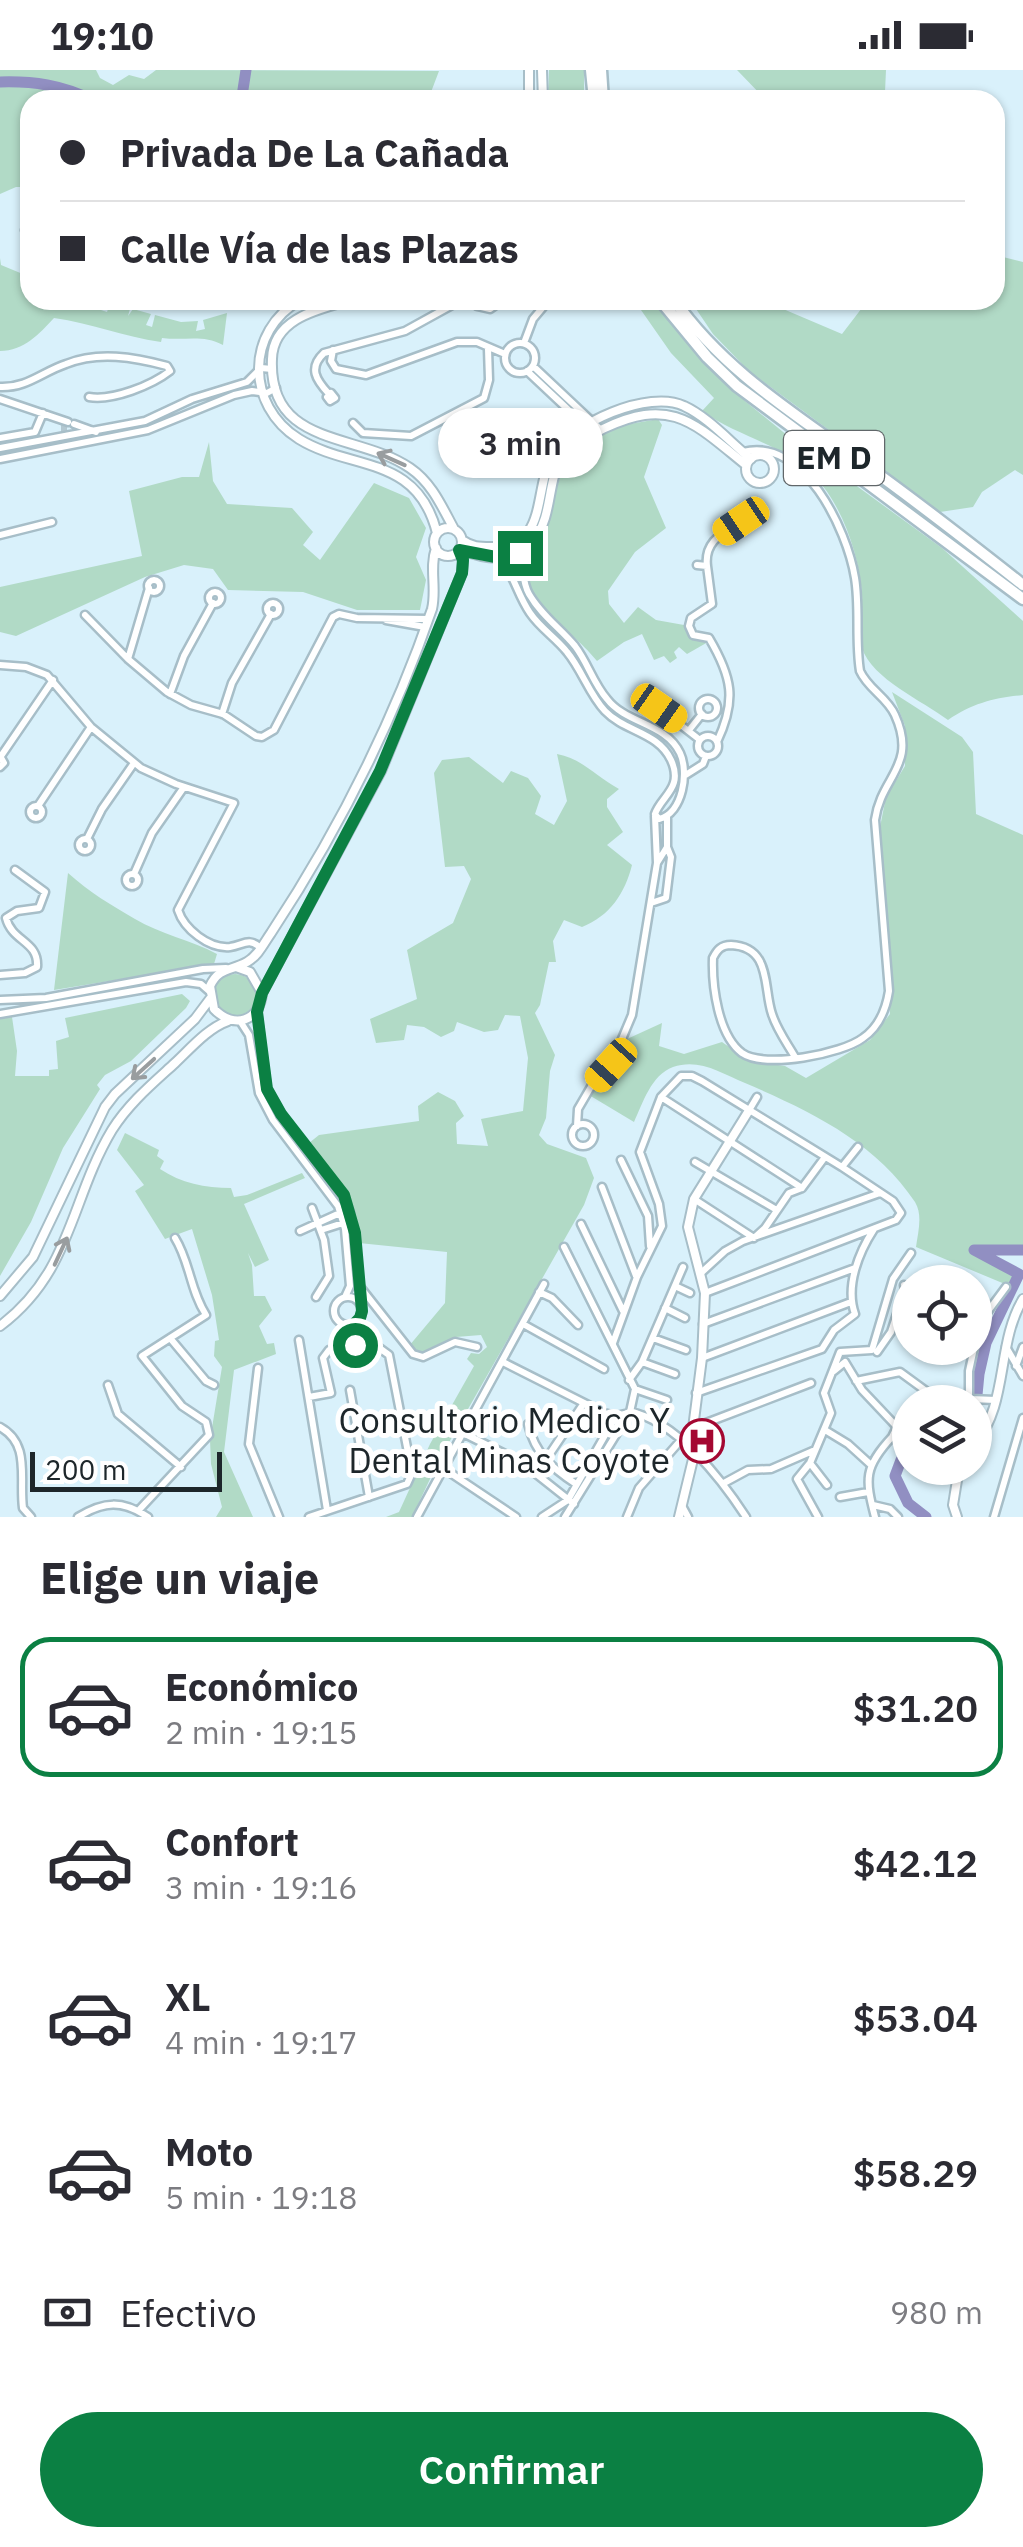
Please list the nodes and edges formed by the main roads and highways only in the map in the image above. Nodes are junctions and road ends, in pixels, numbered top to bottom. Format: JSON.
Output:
{"nodes":[{"id":1,"x":668,"y":310,"type":"edge"},
{"id":2,"x":682,"y":310,"type":"edge"},
{"id":3,"x":970,"y":544,"type":"junction"},
{"id":4,"x":1023,"y":577,"type":"edge"},
{"id":5,"x":1023,"y":585,"type":"edge"},
{"id":6,"x":1023,"y":599,"type":"edge"}],
"edges":[{"from":1,"to":6,"type":"highway","number":"EM D"},
{"from":2,"to":3,"type":"highway","number":"EM D"},
{"from":3,"to":4,"type":"highway"},
{"from":3,"to":5,"type":"highway","number":"EM D"}]}
